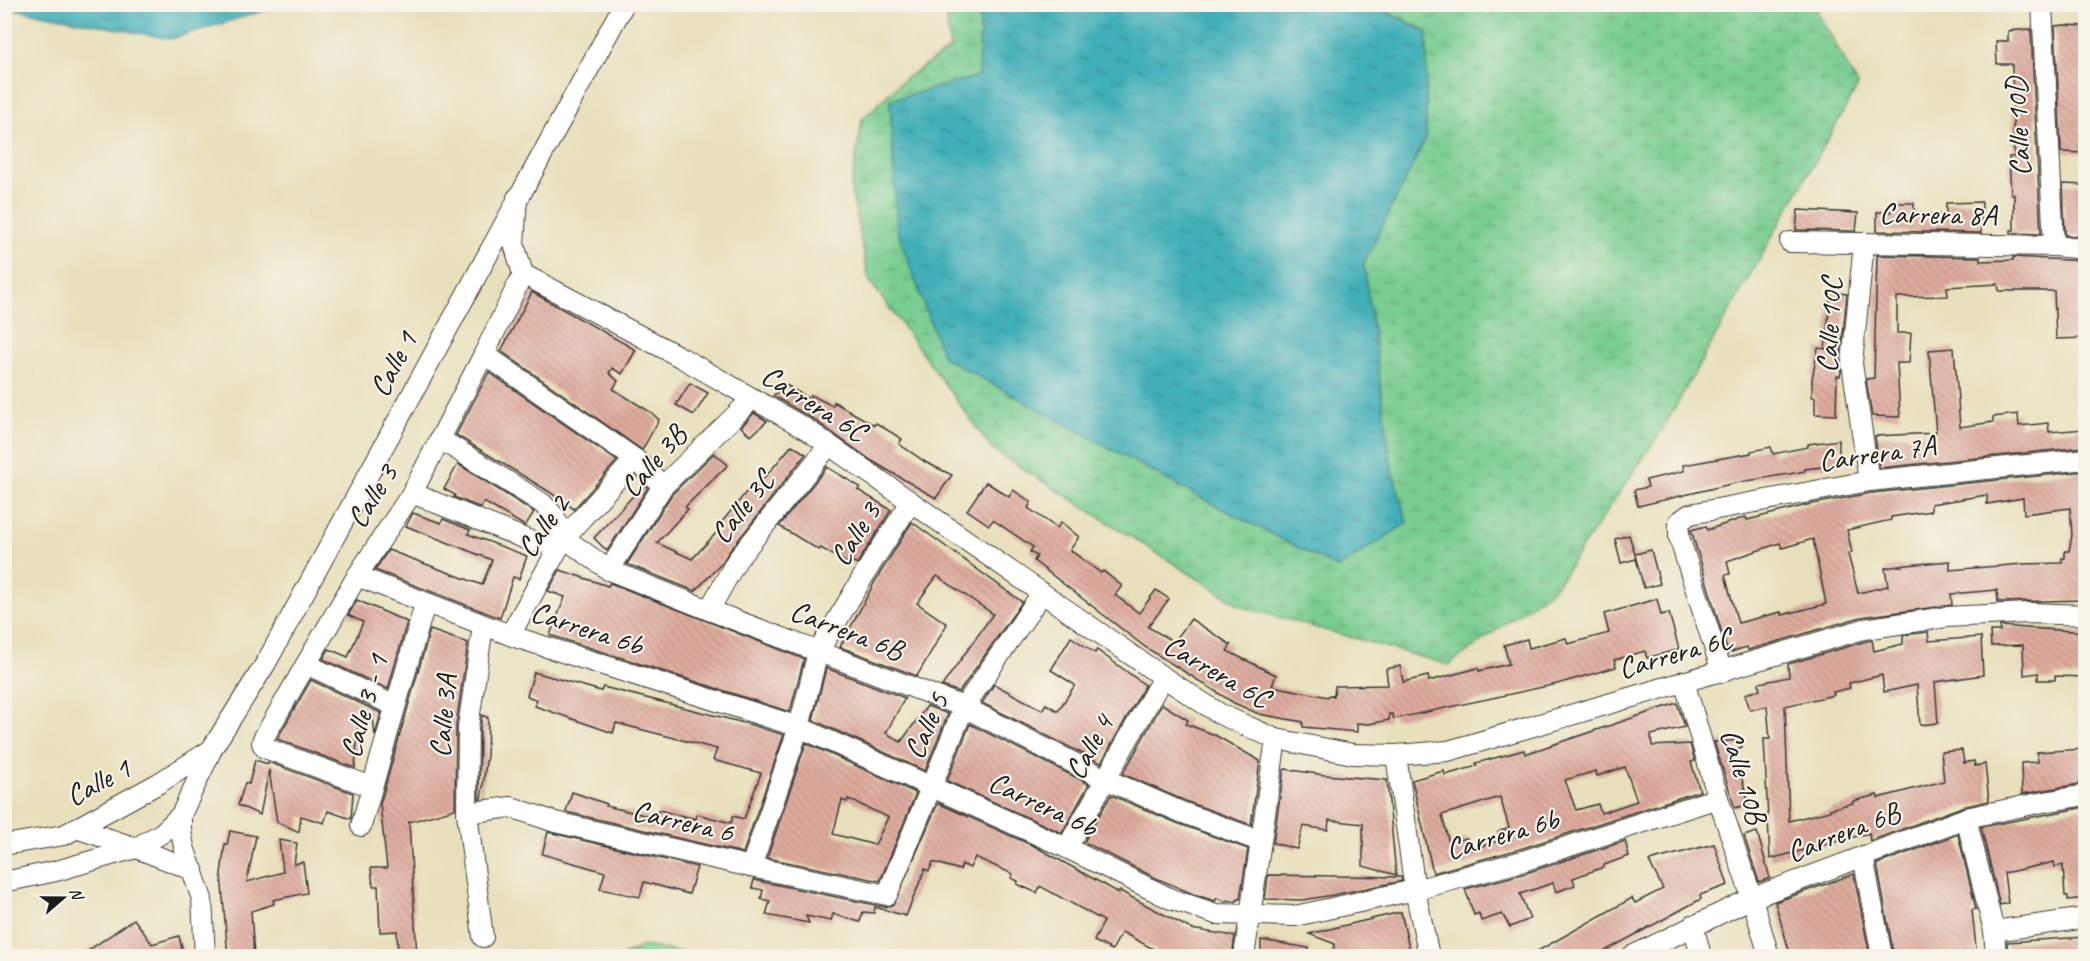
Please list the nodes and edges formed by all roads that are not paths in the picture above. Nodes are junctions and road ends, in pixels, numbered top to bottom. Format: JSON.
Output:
{"nodes":[{"id":1,"x":624,"y":4,"type":"edge"},
{"id":2,"x":2042,"y":4,"type":"edge"},
{"id":3,"x":517,"y":198,"type":"junction"},
{"id":4,"x":1790,"y":242,"type":"dead end"},
{"id":5,"x":1864,"y":243,"type":"junction"},
{"id":6,"x":2054,"y":246,"type":"junction"},
{"id":7,"x":2085,"y":249,"type":"edge"},
{"id":8,"x":523,"y":274,"type":"junction"},
{"id":9,"x":484,"y":354,"type":"junction"},
{"id":10,"x":752,"y":399,"type":"junction"},
{"id":11,"x":440,"y":439,"type":"junction"},
{"id":12,"x":829,"y":445,"type":"junction"},
{"id":13,"x":635,"y":459,"type":"junction"},
{"id":14,"x":2085,"y":459,"type":"edge"},
{"id":15,"x":1869,"y":481,"type":"junction"},
{"id":16,"x":663,"y":486,"type":"junction"},
{"id":17,"x":412,"y":493,"type":"junction"},
{"id":18,"x":911,"y":502,"type":"junction"},
{"id":19,"x":564,"y":538,"type":"junction"},
{"id":20,"x":609,"y":570,"type":"junction"},
{"id":21,"x":357,"y":576,"type":"junction"},
{"id":22,"x":1042,"y":593,"type":"junction"},
{"id":23,"x":425,"y":604,"type":"junction"},
{"id":24,"x":709,"y":610,"type":"junction"},
{"id":25,"x":2085,"y":615,"type":"edge"},
{"id":26,"x":483,"y":626,"type":"junction"},
{"id":27,"x":510,"y":635,"type":"junction"},
{"id":28,"x":818,"y":652,"type":"junction"},
{"id":29,"x":306,"y":664,"type":"junction"},
{"id":30,"x":1722,"y":672,"type":"junction"},
{"id":31,"x":1163,"y":677,"type":"junction"},
{"id":32,"x":1684,"y":681,"type":"junction"},
{"id":33,"x":395,"y":706,"type":"junction"},
{"id":34,"x":964,"y":707,"type":"junction"},
{"id":35,"x":800,"y":727,"type":"junction"},
{"id":36,"x":1276,"y":739,"type":"junction"},
{"id":37,"x":212,"y":750,"type":"junction"},
{"id":38,"x":1396,"y":755,"type":"junction"},
{"id":39,"x":1105,"y":779,"type":"junction"},
{"id":40,"x":372,"y":787,"type":"junction"},
{"id":41,"x":933,"y":787,"type":"junction"},
{"id":42,"x":2085,"y":795,"type":"edge"},
{"id":43,"x":1718,"y":798,"type":"junction"},
{"id":44,"x":467,"y":813,"type":"junction"},
{"id":45,"x":181,"y":815,"type":"junction"},
{"id":46,"x":1966,"y":818,"type":"junction"},
{"id":47,"x":361,"y":826,"type":"dead end"},
{"id":48,"x":76,"y":828,"type":"junction"},
{"id":49,"x":1260,"y":841,"type":"junction"},
{"id":50,"x":4,"y":845,"type":"edge"},
{"id":51,"x":136,"y":848,"type":"junction"},
{"id":52,"x":1067,"y":848,"type":"junction"},
{"id":53,"x":1863,"y":856,"type":"junction"},
{"id":54,"x":751,"y":867,"type":"junction"},
{"id":55,"x":193,"y":870,"type":"junction"},
{"id":56,"x":4,"y":882,"type":"edge"},
{"id":57,"x":1416,"y":890,"type":"junction"},
{"id":58,"x":886,"y":895,"type":"joint"},
{"id":59,"x":1752,"y":898,"type":"junction"},
{"id":60,"x":1250,"y":916,"type":"junction"},
{"id":61,"x":2085,"y":918,"type":"edge"},
{"id":62,"x":1693,"y":925,"type":"junction"},
{"id":63,"x":1994,"y":931,"type":"junction"},
{"id":64,"x":483,"y":937,"type":"dead end"},
{"id":65,"x":205,"y":957,"type":"edge"},
{"id":66,"x":1244,"y":957,"type":"edge"},
{"id":67,"x":1428,"y":957,"type":"edge"},
{"id":68,"x":1632,"y":957,"type":"edge"},
{"id":69,"x":1701,"y":957,"type":"edge"},
{"id":70,"x":1769,"y":957,"type":"edge"},
{"id":71,"x":1882,"y":957,"type":"edge"},
{"id":72,"x":1996,"y":957,"type":"edge"}],
"edges":[{"from":1,"to":3,"type":"street","name":"Calle 1"},
{"from":2,"to":6,"type":"street","name":"Calle 10D"},
{"from":3,"to":8,"type":"street"},
{"from":3,"to":37,"type":"street","name":"Calle 1"},
{"from":4,"to":5,"type":"street","name":"Carrera 8A"},
{"from":5,"to":6,"type":"street","name":"Carrera 8A"},
{"from":5,"to":15,"type":"street","name":"Calle 10C"},
{"from":6,"to":7,"type":"street","name":"Carrera 8A"},
{"from":8,"to":9,"type":"street","name":"Calle 3"},
{"from":8,"to":10,"type":"street","name":"Carrera 6C"},
{"from":9,"to":11,"type":"street","name":"Calle 3"},
{"from":9,"to":13,"type":"street"},
{"from":10,"to":12,"type":"street","name":"Carrera 6C"},
{"from":10,"to":16,"type":"street","name":"Calle 3B"},
{"from":11,"to":17,"type":"street","name":"Calle 3"},
{"from":11,"to":19,"type":"street","name":"Carrera 6B"},
{"from":12,"to":18,"type":"street","name":"Carrera 6C"},
{"from":12,"to":24,"type":"street","name":"Calle 3C"},
{"from":13,"to":16,"type":"street"},
{"from":13,"to":19,"type":"street","name":"Calle 2"},
{"from":14,"to":15,"type":"street","name":"Carrera 7A"},
{"from":15,"to":30,"type":"street","name":"Carrera 7A"},
{"from":16,"to":20,"type":"street","name":"Calle 3B"},
{"from":17,"to":19,"type":"street"},
{"from":17,"to":21,"type":"street","name":"Calle 3"},
{"from":18,"to":22,"type":"street","name":"Carrera 6C"},
{"from":18,"to":28,"type":"street","name":"Calle 3"},
{"from":19,"to":20,"type":"street","name":"Carrera 6B"},
{"from":19,"to":27,"type":"street","name":"Calle 2"},
{"from":20,"to":24,"type":"street","name":"Carrera 6B"},
{"from":21,"to":23,"type":"street","name":"Carrera 6b"},
{"from":21,"to":29,"type":"street","name":"Calle 3"},
{"from":22,"to":31,"type":"street","name":"Carrera 6C"},
{"from":22,"to":34,"type":"street","name":"Calle 5"},
{"from":23,"to":26,"type":"street","name":"Carrera 6b"},
{"from":23,"to":33,"type":"street","name":"Calle 3 - 1"},
{"from":24,"to":28,"type":"street","name":"Carrera 6B"},
{"from":25,"to":30,"type":"street","name":"Carrera 6C"},
{"from":26,"to":27,"type":"street","name":"Carrera 6b"},
{"from":26,"to":44,"type":"street","name":"Calle 3A"},
{"from":27,"to":35,"type":"street","name":"Carrera 6b"},
{"from":28,"to":34,"type":"street","name":"Carrera 6B"},
{"from":28,"to":35,"type":"street","name":"Calle 3"},
{"from":29,"to":33,"type":"street"},
{"from":29,"to":40,"type":"street","name":"Calle 3"},
{"from":30,"to":32,"type":"street","name":"Carrera 6C"},
{"from":31,"to":36,"type":"street","name":"Carrera 6C"},
{"from":31,"to":39,"type":"street","name":"Calle 4"},
{"from":32,"to":38,"type":"street","name":"Carrera 6C"},
{"from":32,"to":43,"type":"street","name":"Calle 10B"},
{"from":33,"to":40,"type":"street","name":"Calle 3 - 1"},
{"from":34,"to":39,"type":"street","name":"Carrera 6B"},
{"from":34,"to":41,"type":"street","name":"Calle 5"},
{"from":35,"to":41,"type":"street","name":"Carrera 6b"},
{"from":35,"to":54,"type":"street","name":"Calle 3"},
{"from":36,"to":38,"type":"street","name":"Carrera 6C"},
{"from":36,"to":49,"type":"street"},
{"from":37,"to":45,"type":"street","name":"Calle 1"},
{"from":37,"to":48,"type":"street","name":"Calle 1"},
{"from":38,"to":57,"type":"street"},
{"from":39,"to":49,"type":"street","name":"Carrera 6B"},
{"from":39,"to":52,"type":"street","name":"Calle 4"},
{"from":40,"to":47,"type":"street","name":"Calle 3 - 1"},
{"from":41,"to":52,"type":"street","name":"Carrera 6b"},
{"from":41,"to":58,"type":"street","name":"Calle 5"},
{"from":42,"to":46,"type":"street","name":"Carrera 6B"},
{"from":43,"to":57,"type":"street","name":"Carrera 6b"},
{"from":43,"to":59,"type":"street","name":"Calle 10B"},
{"from":44,"to":54,"type":"street","name":"Carrera 6"},
{"from":44,"to":64,"type":"street"},
{"from":45,"to":51,"type":"street"},
{"from":45,"to":55,"type":"street"},
{"from":46,"to":53,"type":"street","name":"Carrera 6B"},
{"from":46,"to":63,"type":"street"},
{"from":48,"to":50,"type":"street","name":"Calle 1"},
{"from":48,"to":51,"type":"street"},
{"from":49,"to":60,"type":"street"},
{"from":51,"to":55,"type":"street"},
{"from":51,"to":56,"type":"street"},
{"from":52,"to":60,"type":"street","name":"Carrera 6b"},
{"from":53,"to":59,"type":"street","name":"Carrera 6B"},
{"from":53,"to":71,"type":"street"},
{"from":54,"to":58,"type":"street","name":"Carrera 6"},
{"from":55,"to":65,"type":"street"},
{"from":57,"to":60,"type":"street","name":"Carrera 6b"},
{"from":57,"to":67,"type":"street"},
{"from":59,"to":62,"type":"street","name":"Carrera 6B"},
{"from":59,"to":70,"type":"street","name":"Calle 10B"},
{"from":60,"to":66,"type":"street"},
{"from":61,"to":63,"type":"street"},
{"from":62,"to":68,"type":"street","name":"Carrera 6B"},
{"from":62,"to":69,"type":"street"},
{"from":63,"to":72,"type":"street"}]}
